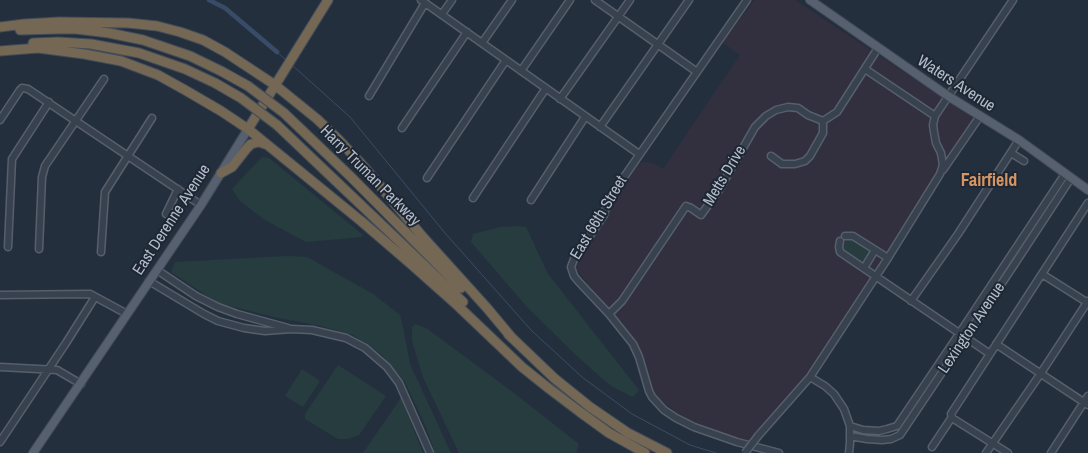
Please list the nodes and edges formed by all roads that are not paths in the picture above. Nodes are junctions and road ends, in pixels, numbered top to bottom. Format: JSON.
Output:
{"nodes":[{"id":1,"x":328,"y":0,"type":"edge"},
{"id":2,"x":452,"y":0,"type":"edge"},
{"id":3,"x":512,"y":0,"type":"edge"},
{"id":4,"x":570,"y":0,"type":"edge"},
{"id":5,"x":595,"y":0,"type":"edge"},
{"id":6,"x":630,"y":0,"type":"edge"},
{"id":7,"x":689,"y":0,"type":"edge"},
{"id":8,"x":747,"y":0,"type":"edge"},
{"id":9,"x":1013,"y":0,"type":"edge"},
{"id":10,"x":813,"y":1,"type":"edge"},
{"id":11,"x":423,"y":2,"type":"edge"},
{"id":12,"x":442,"y":14,"type":"junction"},
{"id":13,"x":618,"y":16,"type":"junction"},
{"id":14,"x":0,"y":27,"type":"edge"},
{"id":15,"x":0,"y":32,"type":"edge"},
{"id":16,"x":467,"y":32,"type":"junction"},
{"id":17,"x":482,"y":43,"type":"junction"},
{"id":18,"x":658,"y":45,"type":"junction"},
{"id":19,"x":0,"y":46,"type":"edge"},
{"id":20,"x":878,"y":48,"type":"junction"},
{"id":21,"x":0,"y":51,"type":"edge"},
{"id":22,"x":506,"y":60,"type":"junction"},
{"id":23,"x":864,"y":69,"type":"junction"},
{"id":24,"x":521,"y":71,"type":"junction"},
{"id":25,"x":697,"y":72,"type":"junction"},
{"id":26,"x":104,"y":79,"type":"dead end"},
{"id":27,"x":275,"y":85,"type":"junction"},
{"id":28,"x":546,"y":88,"type":"junction"},
{"id":29,"x":369,"y":96,"type":"dead end"},
{"id":30,"x":948,"y":96,"type":"junction"},
{"id":31,"x":560,"y":99,"type":"junction"},
{"id":32,"x":49,"y":102,"type":"junction"},
{"id":33,"x":935,"y":116,"type":"junction"},
{"id":34,"x":980,"y":116,"type":"junction"},
{"id":35,"x":585,"y":117,"type":"junction"},
{"id":36,"x":152,"y":118,"type":"dead end"},
{"id":37,"x":0,"y":120,"type":"edge"},
{"id":38,"x":76,"y":120,"type":"junction"},
{"id":39,"x":823,"y":121,"type":"junction"},
{"id":40,"x":600,"y":127,"type":"junction"},
{"id":41,"x":402,"y":128,"type":"dead end"},
{"id":42,"x":248,"y":129,"type":"junction"},
{"id":43,"x":1019,"y":140,"type":"junction"},
{"id":44,"x":268,"y":145,"type":"junction"},
{"id":45,"x":1011,"y":153,"type":"junction"},
{"id":46,"x":639,"y":154,"type":"junction"},
{"id":47,"x":128,"y":155,"type":"junction"},
{"id":48,"x":771,"y":156,"type":"dead end"},
{"id":49,"x":1024,"y":161,"type":"dead end"},
{"id":50,"x":221,"y":173,"type":"junction"},
{"id":51,"x":940,"y":174,"type":"junction"},
{"id":52,"x":1068,"y":176,"type":"junction"},
{"id":53,"x":427,"y":178,"type":"dead end"},
{"id":54,"x":178,"y":189,"type":"junction"},
{"id":55,"x":1088,"y":190,"type":"edge"},
{"id":56,"x":473,"y":198,"type":"dead end"},
{"id":57,"x":531,"y":200,"type":"dead end"},
{"id":58,"x":1088,"y":203,"type":"edge"},
{"id":59,"x":202,"y":205,"type":"junction"},
{"id":60,"x":166,"y":214,"type":"dead end"},
{"id":61,"x":845,"y":236,"type":"dead end"},
{"id":62,"x":840,"y":241,"type":"dead end"},
{"id":63,"x":8,"y":247,"type":"dead end"},
{"id":64,"x":39,"y":250,"type":"dead end"},
{"id":65,"x":875,"y":250,"type":"junction"},
{"id":66,"x":102,"y":252,"type":"dead end"},
{"id":67,"x":1013,"y":254,"type":"junction"},
{"id":68,"x":1019,"y":257,"type":"junction"},
{"id":69,"x":888,"y":258,"type":"junction"},
{"id":70,"x":864,"y":268,"type":"junction"},
{"id":71,"x":157,"y":270,"type":"junction"},
{"id":72,"x":1042,"y":274,"type":"junction"},
{"id":73,"x":876,"y":276,"type":"junction"},
{"id":74,"x":150,"y":281,"type":"junction"},
{"id":75,"x":0,"y":295,"type":"edge"},
{"id":76,"x":95,"y":297,"type":"junction"},
{"id":77,"x":911,"y":301,"type":"junction"},
{"id":78,"x":1088,"y":302,"type":"edge"},
{"id":79,"x":127,"y":314,"type":"junction"},
{"id":80,"x":609,"y":314,"type":"junction"},
{"id":81,"x":291,"y":329,"type":"junction"},
{"id":82,"x":962,"y":336,"type":"junction"},
{"id":83,"x":512,"y":338,"type":"junction"},
{"id":84,"x":996,"y":344,"type":"junction"},
{"id":85,"x":990,"y":354,"type":"junction"},
{"id":86,"x":0,"y":366,"type":"edge"},
{"id":87,"x":48,"y":369,"type":"junction"},
{"id":88,"x":1041,"y":374,"type":"junction"},
{"id":89,"x":810,"y":377,"type":"junction"},
{"id":90,"x":81,"y":384,"type":"junction"},
{"id":91,"x":1087,"y":401,"type":"edge"},
{"id":92,"x":584,"y":415,"type":"junction"},
{"id":93,"x":952,"y":418,"type":"junction"},
{"id":94,"x":900,"y":422,"type":"junction"},
{"id":95,"x":850,"y":426,"type":"junction"},
{"id":96,"x":907,"y":426,"type":"junction"},
{"id":97,"x":850,"y":436,"type":"junction"},
{"id":98,"x":0,"y":442,"type":"edge"},
{"id":99,"x":993,"y":443,"type":"junction"},
{"id":100,"x":932,"y":447,"type":"dead end"},
{"id":101,"x":33,"y":453,"type":"edge"},
{"id":102,"x":430,"y":453,"type":"edge"},
{"id":103,"x":645,"y":453,"type":"edge"},
{"id":104,"x":667,"y":453,"type":"edge"},
{"id":105,"x":745,"y":453,"type":"edge"},
{"id":106,"x":779,"y":453,"type":"edge"},
{"id":107,"x":849,"y":453,"type":"edge"},
{"id":108,"x":986,"y":453,"type":"edge"},
{"id":109,"x":1008,"y":453,"type":"edge"},
{"id":110,"x":1051,"y":453,"type":"edge"}],
"edges":[{"from":1,"to":27,"type":"highway","name":"East Derenne Avenue"},
{"from":2,"to":12,"type":"street"},
{"from":3,"to":17,"type":"street"},
{"from":4,"to":24,"type":"street"},
{"from":5,"to":13,"type":"street"},
{"from":6,"to":13,"type":"street"},
{"from":7,"to":18,"type":"street"},
{"from":8,"to":25,"type":"street","name":"East 66th Street"},
{"from":9,"to":30,"type":"street"},
{"from":10,"to":20,"type":"main road","name":"Waters Avenue"},
{"from":11,"to":12,"type":"street"},
{"from":11,"to":29,"type":"street"},
{"from":12,"to":16,"type":"street"},
{"from":13,"to":18,"type":"street"},
{"from":13,"to":31,"type":"street"},
{"from":14,"to":27,"type":"highway"},
{"from":15,"to":83,"type":"highway","name":"Harry Truman Parkway","bridge":true},
{"from":16,"to":17,"type":"street"},
{"from":16,"to":41,"type":"street"},
{"from":17,"to":22,"type":"street"},
{"from":18,"to":25,"type":"street"},
{"from":18,"to":40,"type":"street"},
{"from":19,"to":92,"type":"highway","name":"Harry Truman Parkway","bridge":true},
{"from":20,"to":23,"type":"street"},
{"from":20,"to":30,"type":"main road","name":"Waters Avenue"},
{"from":21,"to":42,"type":"highway"},
{"from":22,"to":24,"type":"street"},
{"from":22,"to":53,"type":"street"},
{"from":23,"to":33,"type":"street"},
{"from":23,"to":39,"type":"street"},
{"from":24,"to":28,"type":"street"},
{"from":25,"to":46,"type":"street","name":"East 66th Street"},
{"from":26,"to":38,"type":"street"},
{"from":27,"to":42,"type":"highway","name":"East Derenne Avenue"},
{"from":27,"to":83,"type":"highway"},
{"from":28,"to":31,"type":"street"},
{"from":28,"to":56,"type":"street"},
{"from":30,"to":33,"type":"street"},
{"from":30,"to":34,"type":"main road","name":"Waters Avenue"},
{"from":31,"to":35,"type":"street"},
{"from":32,"to":37,"type":"street"},
{"from":32,"to":38,"type":"street"},
{"from":32,"to":63,"type":"street"},
{"from":33,"to":51,"type":"street"},
{"from":34,"to":43,"type":"main road","name":"Waters Avenue"},
{"from":34,"to":51,"type":"street"},
{"from":35,"to":40,"type":"street"},
{"from":35,"to":57,"type":"street"},
{"from":36,"to":47,"type":"street"},
{"from":38,"to":47,"type":"street"},
{"from":38,"to":64,"type":"street"},
{"from":39,"to":48,"type":"street"},
{"from":39,"to":80,"type":"street","name":"Metts Drive"},
{"from":40,"to":46,"type":"street"},
{"from":42,"to":44,"type":"highway"},
{"from":42,"to":50,"type":"main road","name":"East Derenne Avenue"},
{"from":43,"to":45,"type":"street"},
{"from":43,"to":52,"type":"main road","name":"Waters Avenue"},
{"from":44,"to":50,"type":"highway"},
{"from":44,"to":92,"type":"highway"},
{"from":45,"to":49,"type":"street"},
{"from":45,"to":77,"type":"street"},
{"from":46,"to":80,"type":"street","name":"East 66th Street"},
{"from":47,"to":54,"type":"street"},
{"from":47,"to":66,"type":"street"},
{"from":50,"to":59,"type":"main road","name":"East Derenne Avenue"},
{"from":51,"to":69,"type":"street"},
{"from":52,"to":55,"type":"main road","name":"Waters Avenue"},
{"from":52,"to":67,"type":"street","name":"Lexington Avenue"},
{"from":52,"to":68,"type":"street","name":"Lexington Avenue"},
{"from":54,"to":59,"type":"street"},
{"from":54,"to":60,"type":"street"},
{"from":58,"to":72,"type":"street"},
{"from":59,"to":71,"type":"main road","name":"East Derenne Avenue"},
{"from":61,"to":65,"type":"street"},
{"from":62,"to":70,"type":"street"},
{"from":65,"to":69,"type":"street"},
{"from":65,"to":70,"type":"street"},
{"from":67,"to":68,"type":"street"},
{"from":67,"to":82,"type":"street","name":"Lexington Avenue"},
{"from":68,"to":82,"type":"street","name":"Lexington Avenue"},
{"from":69,"to":73,"type":"street"},
{"from":70,"to":73,"type":"street"},
{"from":71,"to":74,"type":"main road","name":"East Derenne Avenue"},
{"from":71,"to":81,"type":"street"},
{"from":72,"to":78,"type":"street"},
{"from":72,"to":84,"type":"street"},
{"from":73,"to":77,"type":"street"},
{"from":73,"to":89,"type":"street"},
{"from":74,"to":79,"type":"main road","name":"East Derenne Avenue"},
{"from":74,"to":81,"type":"street"},
{"from":75,"to":76,"type":"street"},
{"from":76,"to":79,"type":"street"},
{"from":76,"to":87,"type":"street"},
{"from":77,"to":82,"type":"street"},
{"from":78,"to":88,"type":"street"},
{"from":79,"to":90,"type":"main road","name":"East Derenne Avenue"},
{"from":80,"to":106,"type":"street","name":"East 66th Street"},
{"from":81,"to":102,"type":"street"},
{"from":82,"to":85,"type":"street"},
{"from":82,"to":94,"type":"street","name":"Lexington Avenue"},
{"from":82,"to":96,"type":"street","name":"Lexington Avenue"},
{"from":83,"to":104,"type":"highway","name":"Harry Truman Parkway"},
{"from":84,"to":85,"type":"street"},
{"from":84,"to":88,"type":"street"},
{"from":85,"to":93,"type":"street"},
{"from":86,"to":87,"type":"street"},
{"from":87,"to":90,"type":"street"},
{"from":87,"to":98,"type":"street"},
{"from":88,"to":91,"type":"street"},
{"from":88,"to":99,"type":"street"},
{"from":89,"to":95,"type":"street"},
{"from":89,"to":105,"type":"street","bridge":true},
{"from":90,"to":101,"type":"main road","name":"East Derenne Avenue"},
{"from":91,"to":110,"type":"street"},
{"from":92,"to":103,"type":"highway","name":"Harry Truman Parkway"},
{"from":93,"to":99,"type":"street"},
{"from":93,"to":100,"type":"street"},
{"from":94,"to":95,"type":"street"},
{"from":94,"to":96,"type":"street"},
{"from":95,"to":97,"type":"street"},
{"from":96,"to":97,"type":"street","name":"Lexington Avenue"},
{"from":97,"to":107,"type":"street"},
{"from":99,"to":108,"type":"street"},
{"from":99,"to":109,"type":"street"}]}
